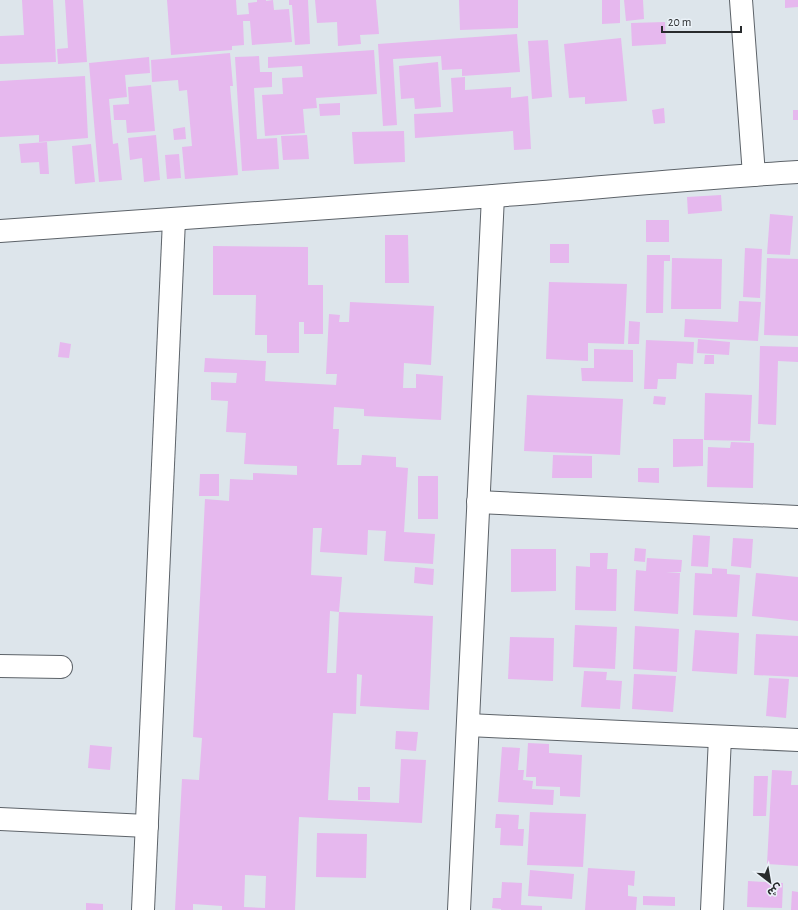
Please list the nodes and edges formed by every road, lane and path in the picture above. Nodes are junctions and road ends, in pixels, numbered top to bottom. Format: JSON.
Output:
{"nodes":[{"id":1,"x":741,"y":0,"type":"edge"},
{"id":2,"x":798,"y":172,"type":"edge"},
{"id":3,"x":754,"y":175,"type":"junction"},
{"id":4,"x":493,"y":196,"type":"junction"},
{"id":5,"x":174,"y":220,"type":"junction"},
{"id":6,"x":0,"y":230,"type":"edge"},
{"id":7,"x":478,"y":502,"type":"junction"},
{"id":8,"x":798,"y":517,"type":"edge"},
{"id":9,"x":0,"y":666,"type":"edge"},
{"id":10,"x":61,"y":667,"type":"dead end"},
{"id":11,"x":468,"y":725,"type":"junction"},
{"id":12,"x":720,"y":737,"type":"junction"},
{"id":13,"x":798,"y":740,"type":"edge"},
{"id":14,"x":0,"y":819,"type":"edge"},
{"id":15,"x":147,"y":826,"type":"junction"},
{"id":16,"x":143,"y":910,"type":"edge"},
{"id":17,"x":459,"y":910,"type":"edge"},
{"id":18,"x":712,"y":910,"type":"edge"}],
"edges":[{"from":1,"to":3,"type":"street"},
{"from":2,"to":3,"type":"street"},
{"from":3,"to":4,"type":"street"},
{"from":4,"to":5,"type":"street"},
{"from":4,"to":7,"type":"street"},
{"from":5,"to":6,"type":"street"},
{"from":5,"to":15,"type":"street"},
{"from":7,"to":8,"type":"street"},
{"from":7,"to":11,"type":"street"},
{"from":9,"to":10,"type":"street"},
{"from":11,"to":12,"type":"street"},
{"from":11,"to":17,"type":"street"},
{"from":12,"to":13,"type":"street"},
{"from":12,"to":18,"type":"street"},
{"from":14,"to":15,"type":"street"},
{"from":15,"to":16,"type":"street"}]}
